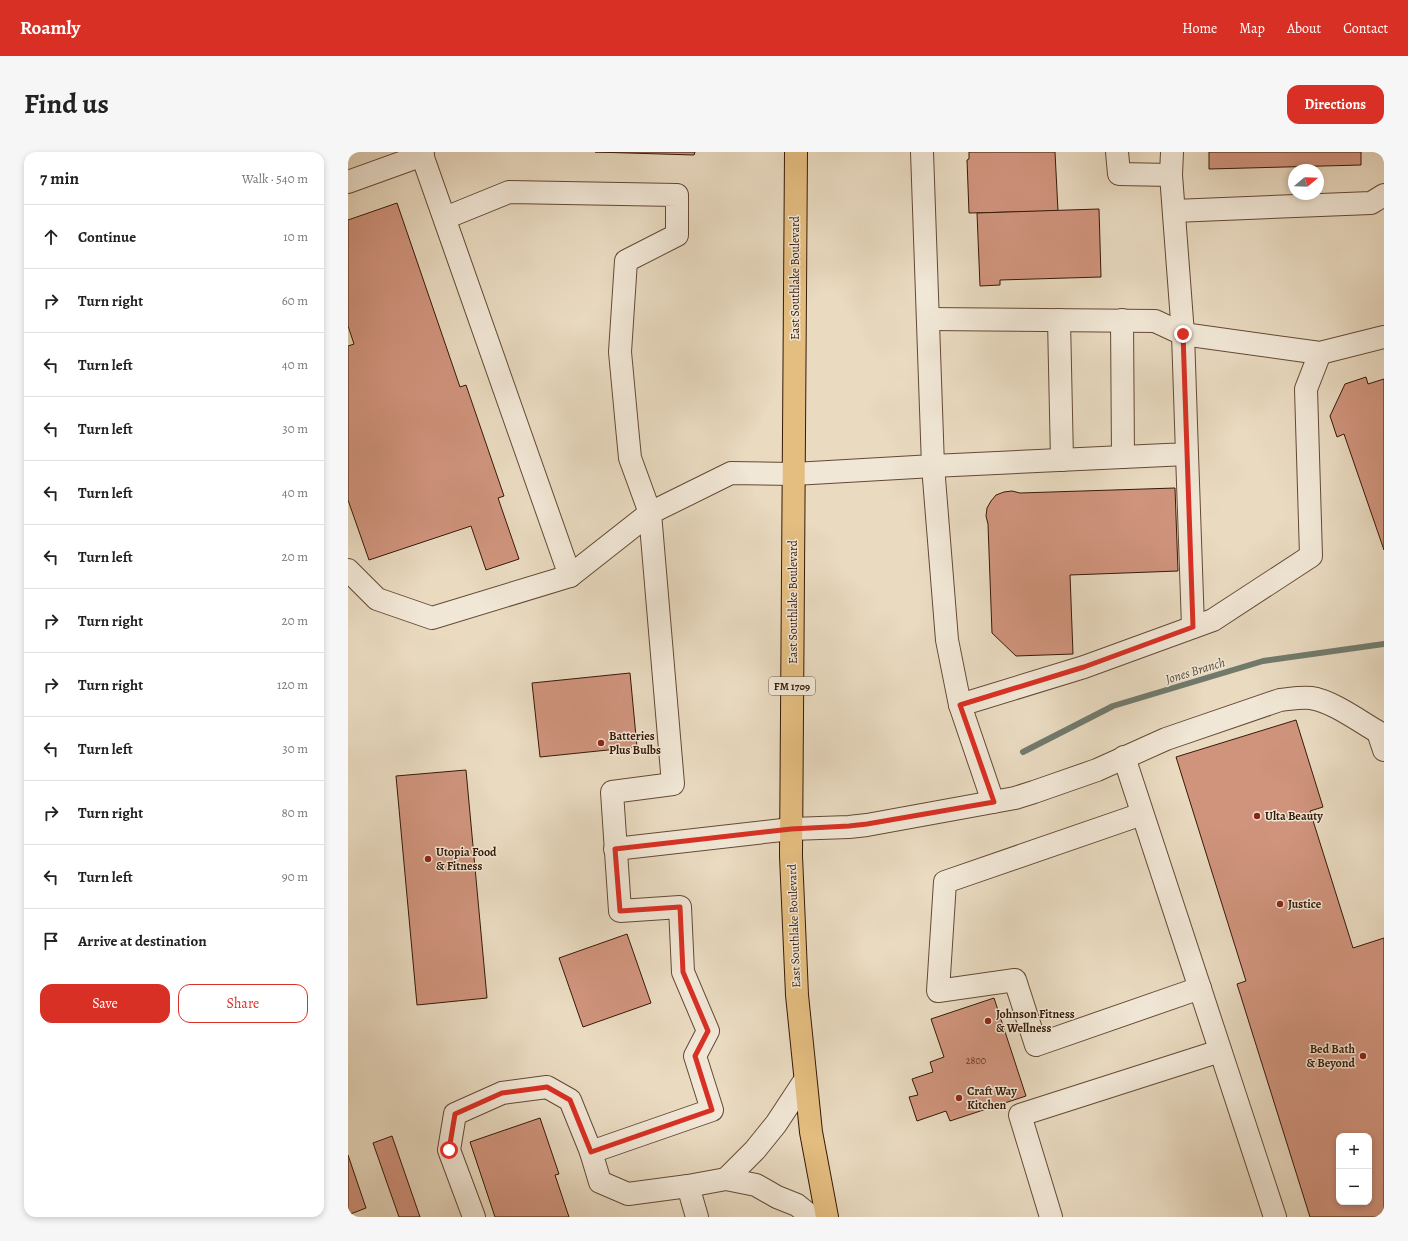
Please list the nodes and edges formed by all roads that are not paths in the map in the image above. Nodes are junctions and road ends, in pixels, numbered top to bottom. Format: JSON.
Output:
{"nodes":[{"id":1,"x":796,"y":152,"type":"edge"},
{"id":2,"x":922,"y":152,"type":"edge"},
{"id":3,"x":1117,"y":152,"type":"edge"},
{"id":4,"x":1172,"y":152,"type":"edge"},
{"id":5,"x":422,"y":154,"type":"edge"},
{"id":6,"x":1171,"y":175,"type":"junction"},
{"id":7,"x":348,"y":182,"type":"edge"},
{"id":8,"x":1384,"y":195,"type":"edge"},
{"id":9,"x":1174,"y":211,"type":"junction"},
{"id":10,"x":445,"y":218,"type":"junction"},
{"id":11,"x":928,"y":319,"type":"junction"},
{"id":12,"x":1059,"y":320,"type":"junction"},
{"id":13,"x":1122,"y":320,"type":"junction"},
{"id":14,"x":1183,"y":334,"type":"junction"},
{"id":15,"x":1384,"y":337,"type":"edge"},
{"id":16,"x":1320,"y":353,"type":"junction"},
{"id":17,"x":1188,"y":454,"type":"junction"},
{"id":18,"x":1123,"y":457,"type":"junction"},
{"id":19,"x":1062,"y":460,"type":"junction"},
{"id":20,"x":933,"y":466,"type":"junction"},
{"id":21,"x":794,"y":474,"type":"junction"},
{"id":22,"x":650,"y":513,"type":"junction"},
{"id":23,"x":348,"y":570,"type":"edge"},
{"id":24,"x":570,"y":576,"type":"junction"},
{"id":25,"x":1193,"y":627,"type":"junction"},
{"id":26,"x":960,"y":705,"type":"junction"},
{"id":27,"x":1382,"y":738,"type":"edge"},
{"id":28,"x":1124,"y":757,"type":"junction"},
{"id":29,"x":994,"y":802,"type":"junction"},
{"id":30,"x":1142,"y":814,"type":"junction"},
{"id":31,"x":791,"y":829,"type":"junction"},
{"id":32,"x":615,"y":849,"type":"junction"},
{"id":33,"x":1200,"y":988,"type":"junction"},
{"id":34,"x":1220,"y":1050,"type":"junction"},
{"id":35,"x":805,"y":1080,"type":"junction"},
{"id":36,"x":591,"y":1152,"type":"junction"},
{"id":37,"x":726,"y":1179,"type":"junction"},
{"id":38,"x":688,"y":1186,"type":"junction"},
{"id":39,"x":474,"y":1217,"type":"edge"},
{"id":40,"x":697,"y":1217,"type":"edge"},
{"id":41,"x":812,"y":1217,"type":"edge"},
{"id":42,"x":827,"y":1217,"type":"edge"},
{"id":43,"x":1051,"y":1217,"type":"edge"},
{"id":44,"x":1275,"y":1217,"type":"edge"}],
"edges":[{"from":1,"to":21,"type":"main road","name":"East Southlake Boulevard","number":"FM 1709"},
{"from":2,"to":11,"type":"lane"},
{"from":3,"to":6,"type":"lane"},
{"from":4,"to":6,"type":"lane"},
{"from":5,"to":7,"type":"lane"},
{"from":5,"to":10,"type":"lane"},
{"from":6,"to":9,"type":"lane"},
{"from":8,"to":9,"type":"lane"},
{"from":9,"to":14,"type":"lane"},
{"from":10,"to":22,"type":"lane"},
{"from":10,"to":24,"type":"lane"},
{"from":11,"to":12,"type":"lane"},
{"from":11,"to":20,"type":"lane"},
{"from":12,"to":13,"type":"lane"},
{"from":12,"to":19,"type":"lane"},
{"from":13,"to":14,"type":"lane"},
{"from":13,"to":18,"type":"lane"},
{"from":14,"to":16,"type":"lane"},
{"from":14,"to":17,"type":"lane"},
{"from":15,"to":16,"type":"lane"},
{"from":16,"to":25,"type":"lane"},
{"from":17,"to":18,"type":"lane"},
{"from":17,"to":25,"type":"lane"},
{"from":18,"to":19,"type":"lane"},
{"from":19,"to":20,"type":"lane"},
{"from":20,"to":21,"type":"lane"},
{"from":20,"to":26,"type":"lane"},
{"from":21,"to":22,"type":"lane"},
{"from":21,"to":31,"type":"main road","name":"East Southlake Boulevard","number":"FM 1709"},
{"from":22,"to":24,"type":"lane"},
{"from":22,"to":32,"type":"lane"},
{"from":23,"to":24,"type":"lane"},
{"from":25,"to":26,"type":"lane"},
{"from":26,"to":29,"type":"lane"},
{"from":27,"to":28,"type":"lane"},
{"from":28,"to":29,"type":"lane"},
{"from":28,"to":30,"type":"lane"},
{"from":29,"to":31,"type":"lane"},
{"from":30,"to":33,"type":"lane"},
{"from":30,"to":33,"type":"lane"},
{"from":31,"to":32,"type":"lane"},
{"from":31,"to":35,"type":"main road","name":"East Southlake Boulevard","number":"FM 1709"},
{"from":32,"to":36,"type":"lane"},
{"from":33,"to":34,"type":"lane"},
{"from":34,"to":43,"type":"lane"},
{"from":34,"to":44,"type":"lane"},
{"from":35,"to":37,"type":"lane"},
{"from":35,"to":42,"type":"main road","name":"East Southlake Boulevard","number":"FM 1709"},
{"from":36,"to":38,"type":"lane"},
{"from":36,"to":39,"type":"lane"},
{"from":37,"to":38,"type":"lane"},
{"from":37,"to":41,"type":"lane"},
{"from":38,"to":40,"type":"lane"}]}
